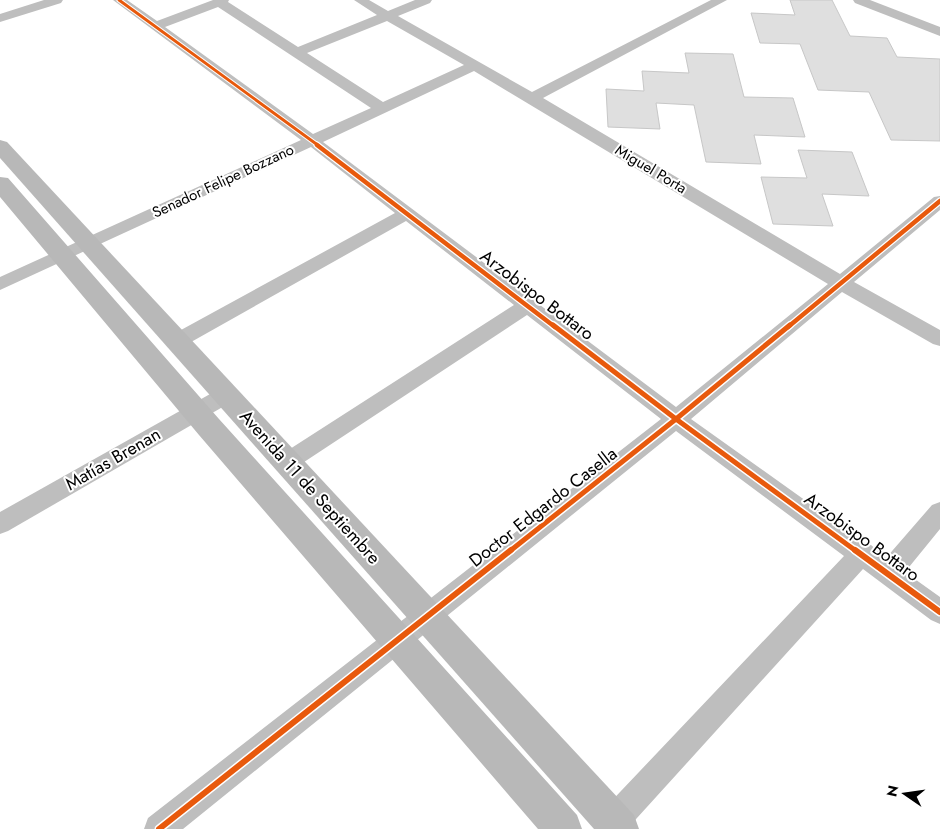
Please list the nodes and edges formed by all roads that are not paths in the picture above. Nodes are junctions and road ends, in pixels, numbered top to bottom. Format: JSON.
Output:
{"nodes":[{"id":1,"x":57,"y":0,"type":"edge"},
{"id":2,"x":119,"y":0,"type":"edge"},
{"id":3,"x":360,"y":0,"type":"edge"},
{"id":4,"x":426,"y":0,"type":"edge"},
{"id":5,"x":721,"y":0,"type":"edge"},
{"id":6,"x":859,"y":0,"type":"edge"},
{"id":7,"x":221,"y":1,"type":"edge"},
{"id":8,"x":387,"y":16,"type":"junction"},
{"id":9,"x":0,"y":18,"type":"edge"},
{"id":10,"x":156,"y":26,"type":"junction"},
{"id":11,"x":940,"y":32,"type":"edge"},
{"id":12,"x":298,"y":52,"type":"junction"},
{"id":13,"x":474,"y":66,"type":"junction"},
{"id":14,"x":532,"y":98,"type":"junction"},
{"id":15,"x":382,"y":108,"type":"junction"},
{"id":16,"x":311,"y":140,"type":"junction"},
{"id":17,"x":0,"y":146,"type":"edge"},
{"id":18,"x":0,"y":183,"type":"edge"},
{"id":19,"x":940,"y":201,"type":"edge"},
{"id":20,"x":406,"y":214,"type":"junction"},
{"id":21,"x":88,"y":243,"type":"junction"},
{"id":22,"x":61,"y":256,"type":"junction"},
{"id":23,"x":841,"y":283,"type":"junction"},
{"id":24,"x":0,"y":284,"type":"edge"},
{"id":25,"x":528,"y":305,"type":"junction"},
{"id":26,"x":940,"y":339,"type":"edge"},
{"id":27,"x":177,"y":341,"type":"junction"},
{"id":28,"x":226,"y":395,"type":"junction"},
{"id":29,"x":195,"y":412,"type":"junction"},
{"id":30,"x":676,"y":419,"type":"junction"},
{"id":31,"x":287,"y":462,"type":"junction"},
{"id":32,"x":940,"y":512,"type":"edge"},
{"id":33,"x":0,"y":524,"type":"edge"},
{"id":34,"x":862,"y":553,"type":"junction"},
{"id":35,"x":889,"y":573,"type":"junction"},
{"id":36,"x":940,"y":612,"type":"edge"},
{"id":37,"x":428,"y":617,"type":"junction"},
{"id":38,"x":399,"y":640,"type":"junction"},
{"id":39,"x":617,"y":826,"type":"edge"},
{"id":40,"x":159,"y":829,"type":"edge"},
{"id":41,"x":563,"y":829,"type":"edge"}],
"edges":[{"from":1,"to":9,"type":"street"},
{"from":2,"to":10,"type":"street","name":"Arzobispo Bottaro"},
{"from":3,"to":8,"type":"street","name":"Miguel Porta"},
{"from":4,"to":8,"type":"street"},
{"from":5,"to":14,"type":"street"},
{"from":6,"to":11,"type":"street"},
{"from":7,"to":10,"type":"street"},
{"from":7,"to":12,"type":"street"},
{"from":8,"to":12,"type":"street"},
{"from":8,"to":13,"type":"street","name":"Miguel Porta"},
{"from":10,"to":16,"type":"street","name":"Arzobispo Bottaro"},
{"from":12,"to":15,"type":"street"},
{"from":13,"to":14,"type":"street","name":"Miguel Porta"},
{"from":13,"to":15,"type":"street","name":"Senador Felipe Bozzano"},
{"from":14,"to":23,"type":"street","name":"Miguel Porta"},
{"from":15,"to":16,"type":"street","name":"Senador Felipe Bozzano"},
{"from":16,"to":20,"type":"street","name":"Arzobispo Bottaro"},
{"from":16,"to":21,"type":"street","name":"Senador Felipe Bozzano"},
{"from":17,"to":21,"type":"main road","name":"Avenida 11 de Septiembre"},
{"from":18,"to":22,"type":"main road","name":"Avenida 11 de Septiembre"},
{"from":19,"to":23,"type":"street","name":"Doctor Edgardo Casella"},
{"from":20,"to":25,"type":"street","name":"Arzobispo Bottaro"},
{"from":20,"to":27,"type":"street"},
{"from":21,"to":22,"type":"street","name":"Senador Felipe Bozzano"},
{"from":21,"to":27,"type":"main road","name":"Avenida 11 de Septiembre"},
{"from":22,"to":24,"type":"street","name":"Senador Felipe Bozzano"},
{"from":22,"to":29,"type":"main road","name":"Avenida 11 de Septiembre"},
{"from":23,"to":26,"type":"street","name":"Miguel Porta"},
{"from":23,"to":30,"type":"street","name":"Doctor Edgardo Casella"},
{"from":25,"to":30,"type":"street","name":"Arzobispo Bottaro"},
{"from":25,"to":31,"type":"street"},
{"from":27,"to":28,"type":"main road","name":"Avenida 11 de Septiembre"},
{"from":28,"to":29,"type":"street","name":"Matías Brenan"},
{"from":28,"to":31,"type":"main road","name":"Avenida 11 de Septiembre"},
{"from":29,"to":33,"type":"street","name":"Matías Brenan"},
{"from":29,"to":38,"type":"main road","name":"Avenida 11 de Septiembre"},
{"from":30,"to":34,"type":"street","name":"Arzobispo Bottaro"},
{"from":30,"to":37,"type":"street","name":"Doctor Edgardo Casella"},
{"from":31,"to":37,"type":"main road","name":"Avenida 11 de Septiembre"},
{"from":32,"to":35,"type":"street"},
{"from":34,"to":35,"type":"street","name":"Arzobispo Bottaro"},
{"from":34,"to":39,"type":"street"},
{"from":35,"to":36,"type":"street","name":"Arzobispo Bottaro"},
{"from":37,"to":38,"type":"street","name":"Doctor Edgardo Casella"},
{"from":37,"to":39,"type":"main road","name":"Avenida 11 de Septiembre"},
{"from":38,"to":40,"type":"street","name":"Doctor Edgardo Casella"},
{"from":38,"to":41,"type":"main road","name":"Avenida 11 de Septiembre"}]}
